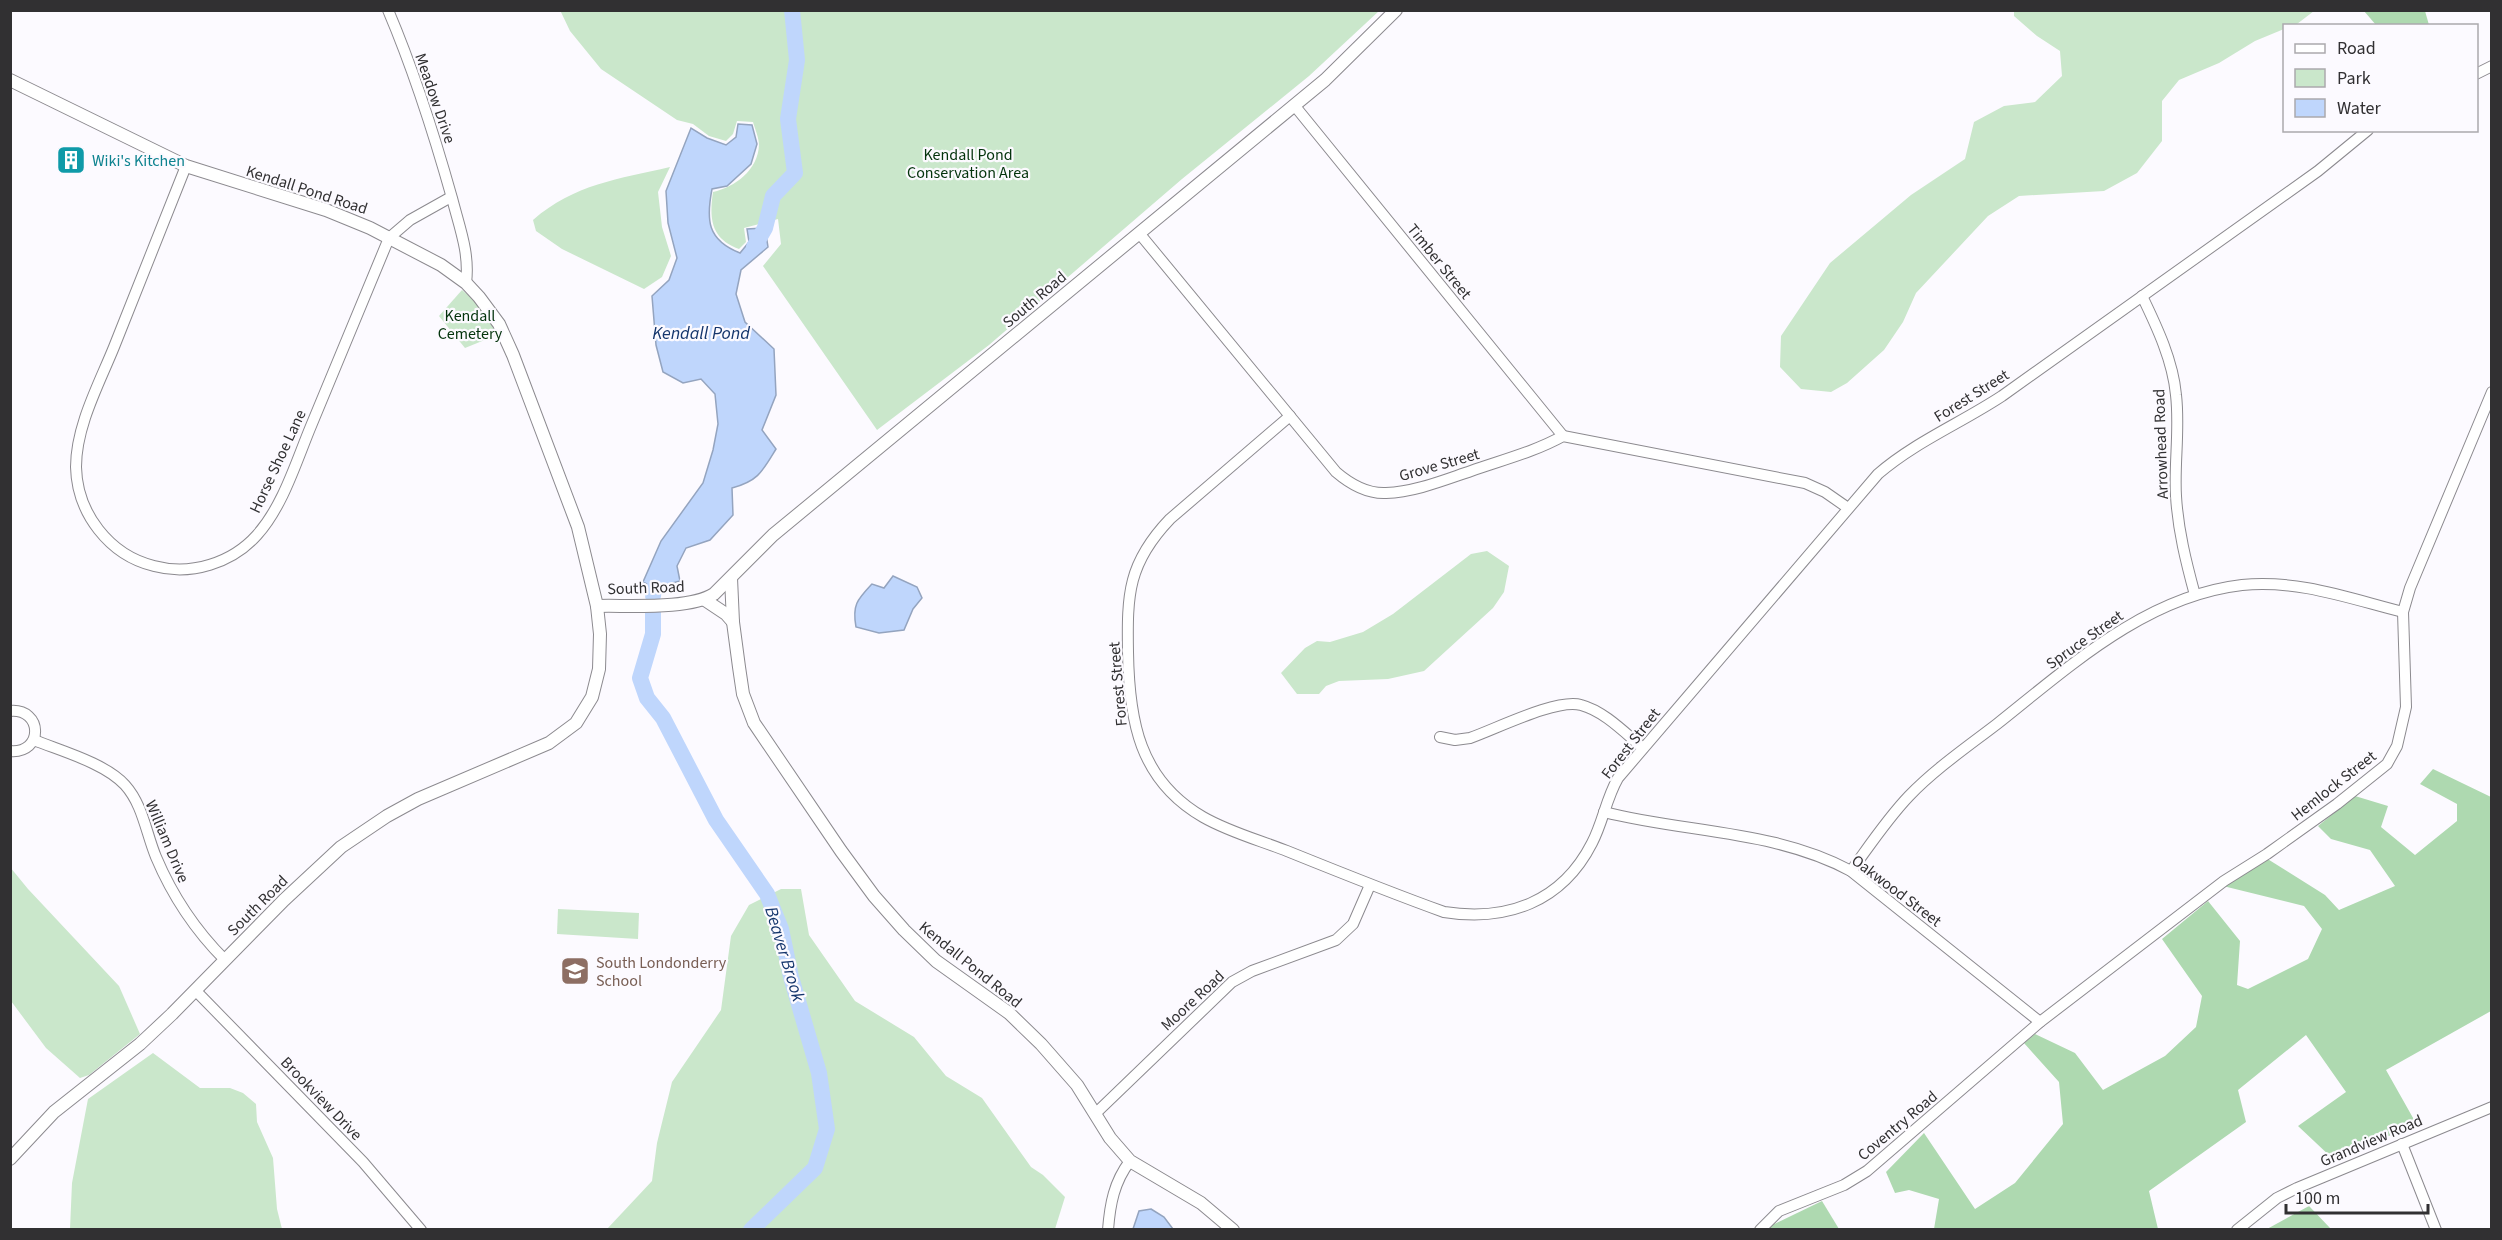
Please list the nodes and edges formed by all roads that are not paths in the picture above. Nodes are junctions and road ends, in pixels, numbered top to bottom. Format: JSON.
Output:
{"nodes":[{"id":1,"x":388,"y":10,"type":"edge"},
{"id":2,"x":1396,"y":10,"type":"edge"},
{"id":3,"x":2492,"y":66,"type":"edge"},
{"id":4,"x":2478,"y":73,"type":"edge"},
{"id":5,"x":10,"y":81,"type":"edge"},
{"id":6,"x":1294,"y":105,"type":"junction"},
{"id":7,"x":2366,"y":132,"type":"edge"},
{"id":8,"x":186,"y":166,"type":"junction"},
{"id":9,"x":452,"y":197,"type":"junction"},
{"id":10,"x":1139,"y":233,"type":"junction"},
{"id":11,"x":389,"y":238,"type":"junction"},
{"id":12,"x":466,"y":283,"type":"junction"},
{"id":13,"x":2142,"y":296,"type":"junction"},
{"id":14,"x":2492,"y":392,"type":"edge"},
{"id":15,"x":1290,"y":416,"type":"junction"},
{"id":16,"x":1563,"y":436,"type":"junction"},
{"id":17,"x":1848,"y":508,"type":"junction"},
{"id":18,"x":732,"y":578,"type":"junction"},
{"id":19,"x":2195,"y":595,"type":"junction"},
{"id":20,"x":705,"y":600,"type":"junction"},
{"id":21,"x":597,"y":606,"type":"junction"},
{"id":22,"x":2403,"y":612,"type":"junction"},
{"id":23,"x":733,"y":622,"type":"junction"},
{"id":24,"x":10,"y":711,"type":"edge"},
{"id":25,"x":1440,"y":737,"type":"dead end"},
{"id":26,"x":34,"y":740,"type":"junction"},
{"id":27,"x":1643,"y":748,"type":"junction"},
{"id":28,"x":10,"y":751,"type":"edge"},
{"id":29,"x":1604,"y":812,"type":"junction"},
{"id":30,"x":1851,"y":871,"type":"junction"},
{"id":31,"x":1370,"y":885,"type":"junction"},
{"id":32,"x":225,"y":960,"type":"junction"},
{"id":33,"x":196,"y":991,"type":"junction"},
{"id":34,"x":2040,"y":1022,"type":"junction"},
{"id":35,"x":2492,"y":1107,"type":"edge"},
{"id":36,"x":1096,"y":1113,"type":"junction"},
{"id":37,"x":2402,"y":1144,"type":"junction"},
{"id":38,"x":10,"y":1159,"type":"edge"},
{"id":39,"x":1130,"y":1161,"type":"junction"},
{"id":40,"x":421,"y":1230,"type":"edge"},
{"id":41,"x":1108,"y":1230,"type":"edge"},
{"id":42,"x":1233,"y":1230,"type":"edge"},
{"id":43,"x":1760,"y":1230,"type":"edge"},
{"id":44,"x":2237,"y":1230,"type":"edge"},
{"id":45,"x":2436,"y":1230,"type":"edge"}],
"edges":[{"from":1,"to":9,"type":"street","name":"Meadow Drive"},
{"from":2,"to":6,"type":"street","name":"South Road"},
{"from":3,"to":4,"type":"street"},
{"from":5,"to":8,"type":"street","name":"Kendall Pond Road"},
{"from":6,"to":10,"type":"street","name":"South Road"},
{"from":6,"to":16,"type":"street","name":"Timber Street"},
{"from":7,"to":13,"type":"street","name":"Forest Street"},
{"from":8,"to":11,"type":"street","name":"Kendall Pond Road"},
{"from":8,"to":11,"type":"street","name":"Horse Shoe Lane"},
{"from":9,"to":11,"type":"street"},
{"from":9,"to":12,"type":"street","name":"Meadow Drive"},
{"from":10,"to":15,"type":"street","name":"Grove Street"},
{"from":10,"to":18,"type":"street","name":"South Road"},
{"from":11,"to":12,"type":"street","name":"Kendall Pond Road"},
{"from":12,"to":21,"type":"street","name":"Kendall Pond Road"},
{"from":13,"to":17,"type":"street","name":"Forest Street"},
{"from":13,"to":19,"type":"street","name":"Arrowhead Road"},
{"from":14,"to":22,"type":"street","name":"Hemlock Street"},
{"from":15,"to":16,"type":"street","name":"Grove Street"},
{"from":15,"to":31,"type":"street","name":"Forest Street"},
{"from":16,"to":17,"type":"street"},
{"from":17,"to":27,"type":"street","name":"Forest Street"},
{"from":18,"to":20,"type":"street","name":"South Road"},
{"from":18,"to":23,"type":"street","name":"Kendall Pond Road"},
{"from":19,"to":22,"type":"street","name":"Spruce Street"},
{"from":19,"to":30,"type":"street","name":"Spruce Street"},
{"from":20,"to":21,"type":"street","name":"South Road"},
{"from":20,"to":23,"type":"street"},
{"from":21,"to":32,"type":"street","name":"South Road"},
{"from":22,"to":34,"type":"street","name":"Hemlock Street"},
{"from":23,"to":36,"type":"street","name":"Kendall Pond Road"},
{"from":24,"to":26,"type":"street"},
{"from":25,"to":27,"type":"street"},
{"from":26,"to":28,"type":"street"},
{"from":26,"to":32,"type":"street","name":"William Drive"},
{"from":27,"to":29,"type":"street","name":"Forest Street"},
{"from":29,"to":30,"type":"street","name":"Oakwood Street"},
{"from":29,"to":31,"type":"street","name":"Forest Street"},
{"from":30,"to":34,"type":"street","name":"Oakwood Street"},
{"from":31,"to":36,"type":"street","name":"Moore Road"},
{"from":32,"to":33,"type":"street","name":"South Road"},
{"from":33,"to":38,"type":"street","name":"South Road"},
{"from":33,"to":40,"type":"street","name":"Brookview Drive"},
{"from":34,"to":43,"type":"street","name":"Coventry Road"},
{"from":35,"to":37,"type":"street","name":"Grandview Road"},
{"from":36,"to":39,"type":"street","name":"Kendall Pond Road"},
{"from":37,"to":44,"type":"street","name":"Grandview Road"},
{"from":37,"to":45,"type":"street"},
{"from":39,"to":41,"type":"street"},
{"from":39,"to":42,"type":"street","name":"Kendall Pond Road"}]}
